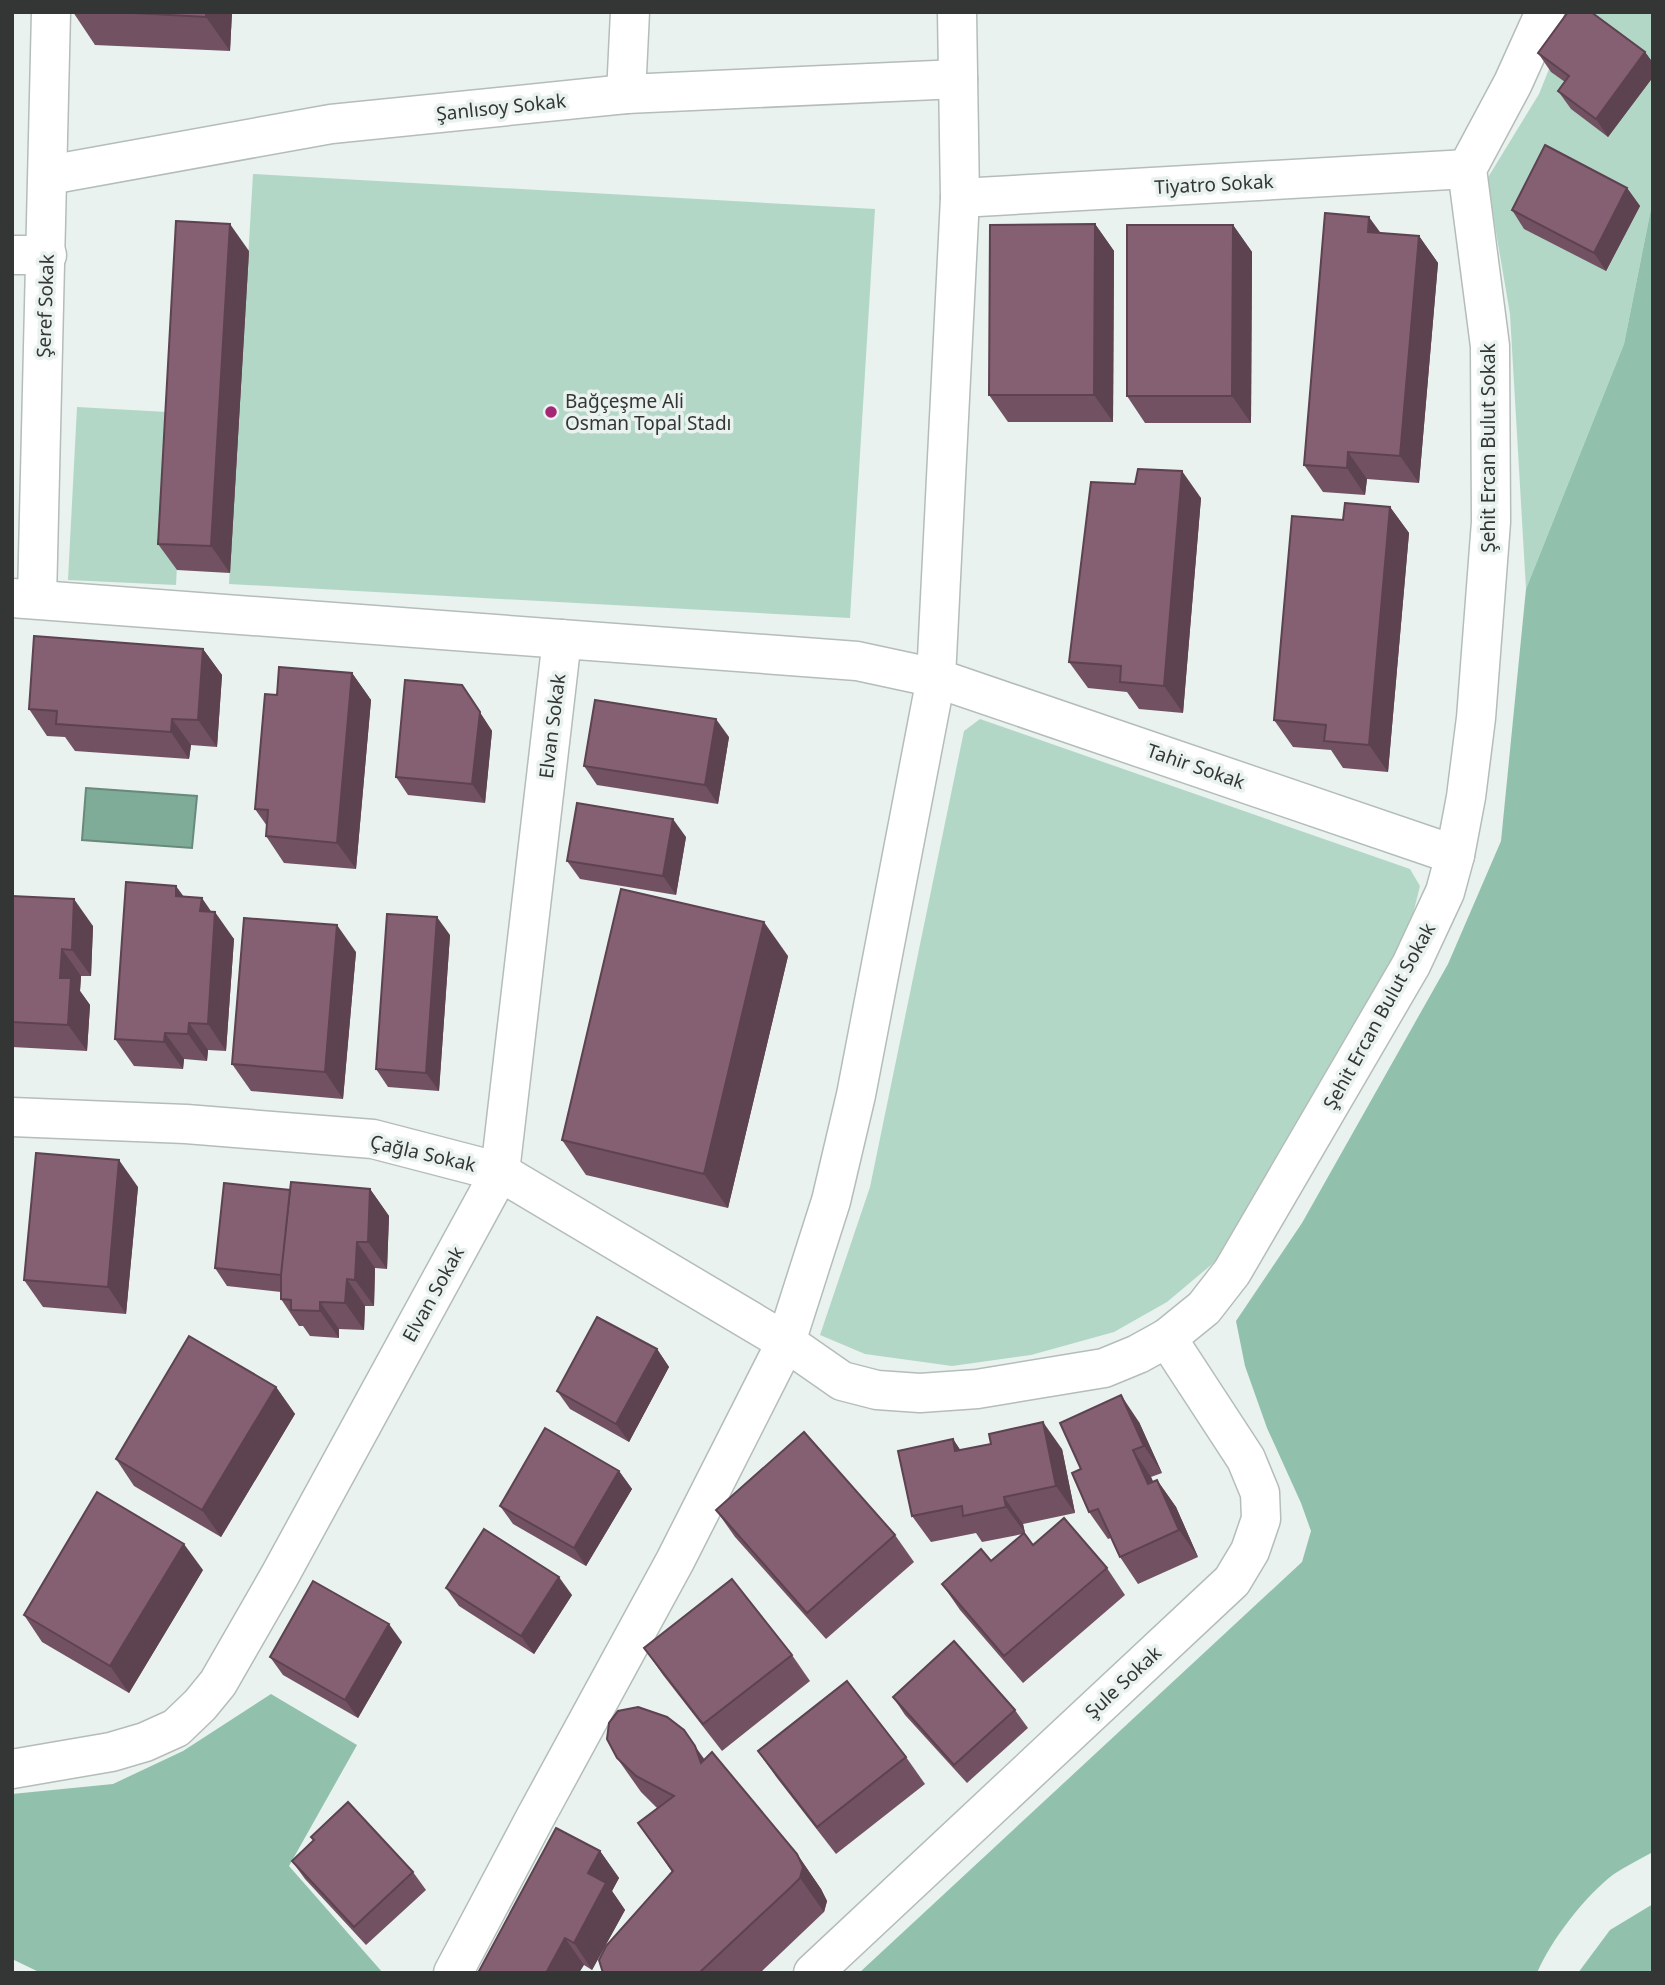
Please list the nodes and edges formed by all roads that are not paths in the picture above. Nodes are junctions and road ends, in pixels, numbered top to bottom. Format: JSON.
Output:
{"nodes":[{"id":1,"x":51,"y":12,"type":"edge"},
{"id":2,"x":630,"y":12,"type":"edge"},
{"id":3,"x":957,"y":12,"type":"edge"},
{"id":4,"x":1545,"y":12,"type":"edge"},
{"id":5,"x":958,"y":79,"type":"junction"},
{"id":6,"x":626,"y":94,"type":"junction"},
{"id":7,"x":1467,"y":169,"type":"junction"},
{"id":8,"x":49,"y":175,"type":"junction"},
{"id":9,"x":960,"y":198,"type":"junction"},
{"id":10,"x":29,"y":255,"type":"edge"},
{"id":11,"x":25,"y":598,"type":"edge"},
{"id":12,"x":562,"y":639,"type":"junction"},
{"id":13,"x":936,"y":678,"type":"junction"},
{"id":14,"x":1455,"y":855,"type":"junction"},
{"id":15,"x":12,"y":1117,"type":"edge"},
{"id":16,"x":500,"y":1171,"type":"junction"},
{"id":17,"x":1167,"y":1338,"type":"junction"},
{"id":18,"x":786,"y":1342,"type":"junction"},
{"id":19,"x":12,"y":1769,"type":"edge"},
{"id":20,"x":453,"y":1973,"type":"edge"},
{"id":21,"x":813,"y":1973,"type":"edge"}],
"edges":[{"from":1,"to":8,"type":"street","name":"Şeref Sokak"},
{"from":2,"to":6,"type":"street"},
{"from":3,"to":5,"type":"street"},
{"from":4,"to":7,"type":"street"},
{"from":5,"to":6,"type":"street","name":"Şanlısoy Sokak"},
{"from":5,"to":9,"type":"street"},
{"from":6,"to":8,"type":"street","name":"Şanlısoy Sokak"},
{"from":7,"to":9,"type":"street","name":"Tiyatro Sokak"},
{"from":7,"to":14,"type":"street","name":"Şehit Ercan Bulut Sokak"},
{"from":8,"to":10,"type":"street","name":"Şeref Sokak"},
{"from":9,"to":13,"type":"street"},
{"from":10,"to":11,"type":"street","name":"Şeref Sokak"},
{"from":11,"to":12,"type":"street"},
{"from":12,"to":13,"type":"street"},
{"from":12,"to":16,"type":"street","name":"Elvan Sokak"},
{"from":13,"to":14,"type":"street","name":"Tahir Sokak"},
{"from":13,"to":18,"type":"street"},
{"from":14,"to":17,"type":"street","name":"Şehit Ercan Bulut Sokak"},
{"from":15,"to":16,"type":"street","name":"Çağla Sokak"},
{"from":16,"to":18,"type":"street","name":"Çağla Sokak"},
{"from":16,"to":19,"type":"street","name":"Elvan Sokak"},
{"from":17,"to":18,"type":"street","name":"Şehit Ercan Bulut Sokak"},
{"from":17,"to":21,"type":"street","name":"Şule Sokak"},
{"from":18,"to":20,"type":"street"}]}
